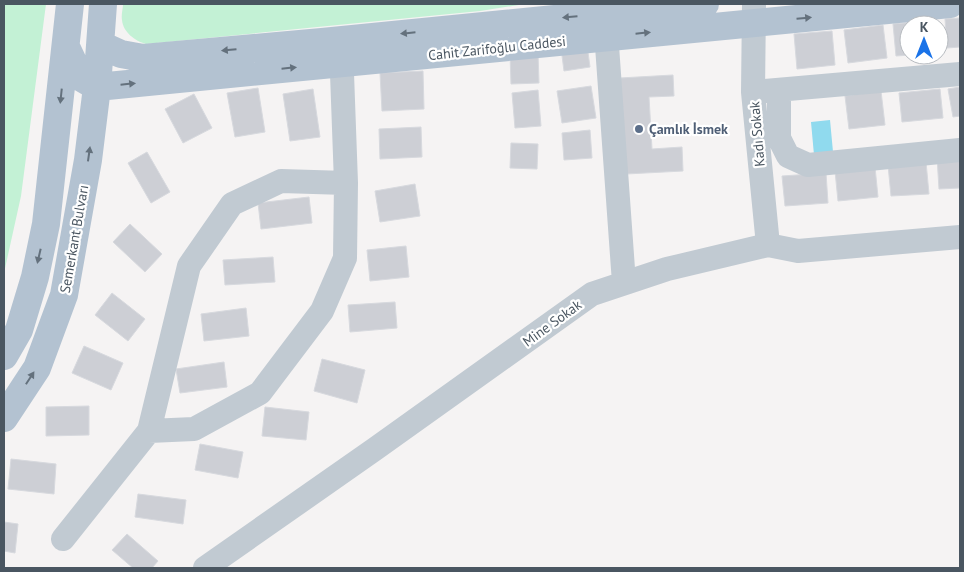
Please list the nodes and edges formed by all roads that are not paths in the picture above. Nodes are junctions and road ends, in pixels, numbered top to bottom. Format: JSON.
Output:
{"nodes":[{"id":1,"x":70,"y":4,"type":"edge"},
{"id":2,"x":104,"y":4,"type":"edge"},
{"id":3,"x":705,"y":4,"type":"edge"},
{"id":4,"x":950,"y":4,"type":"edge"},
{"id":5,"x":882,"y":7,"type":"edge"},
{"id":6,"x":755,"y":13,"type":"edge"},
{"id":7,"x":606,"y":25,"type":"junction"},
{"id":8,"x":101,"y":45,"type":"junction"},
{"id":9,"x":66,"y":47,"type":"junction"},
{"id":10,"x":341,"y":51,"type":"junction"},
{"id":11,"x":960,"y":74,"type":"edge"},
{"id":12,"x":97,"y":87,"type":"junction"},
{"id":13,"x":779,"y":90,"type":"junction"},
{"id":14,"x":753,"y":92,"type":"junction"},
{"id":15,"x":960,"y":150,"type":"edge"},
{"id":16,"x":346,"y":183,"type":"junction"},
{"id":17,"x":960,"y":237,"type":"edge"},
{"id":18,"x":768,"y":246,"type":"junction"},
{"id":19,"x":624,"y":283,"type":"junction"},
{"id":20,"x":4,"y":356,"type":"edge"},
{"id":21,"x":4,"y":418,"type":"edge"},
{"id":22,"x":149,"y":430,"type":"junction"},
{"id":23,"x":63,"y":539,"type":"dead end"},
{"id":24,"x":204,"y":568,"type":"edge"}],
"edges":[{"from":1,"to":9,"type":"main road"},
{"from":2,"to":8,"type":"main road","name":"Semerkant Bulvarı"},
{"from":3,"to":7,"type":"main road","name":"Cahit Zarifoğlu Caddesi"},
{"from":4,"to":5,"type":"main road","name":"Cahit Zarifoğlu Caddesi"},
{"from":6,"to":5,"type":"main road","name":"Cahit Zarifoğlu Caddesi","one_way":true},
{"from":7,"to":6,"type":"main road","name":"Cahit Zarifoğlu Caddesi","one_way":true},
{"from":6,"to":14,"type":"street","name":"Kadı Sokak"},
{"from":7,"to":10,"type":"main road","name":"Cahit Zarifoğlu Caddesi"},
{"from":7,"to":19,"type":"street"},
{"from":10,"to":8,"type":"main road","name":"Cahit Zarifoğlu Caddesi","one_way":true},
{"from":8,"to":12,"type":"main road","name":"Semerkant Bulvarı"},
{"from":9,"to":12,"type":"main road"},
{"from":9,"to":20,"type":"main road","one_way":true},
{"from":12,"to":10,"type":"main road","name":"Cahit Zarifoğlu Caddesi","one_way":true},
{"from":10,"to":16,"type":"street"},
{"from":11,"to":13,"type":"street"},
{"from":21,"to":12,"type":"main road","name":"Semerkant Bulvarı","one_way":true},
{"from":13,"to":14,"type":"street"},
{"from":13,"to":15,"type":"street"},
{"from":14,"to":18,"type":"street","name":"Kadı Sokak"},
{"from":16,"to":22,"type":"street"},
{"from":16,"to":22,"type":"street"},
{"from":17,"to":18,"type":"street","name":"Mine Sokak"},
{"from":18,"to":19,"type":"street","name":"Mine Sokak"},
{"from":19,"to":24,"type":"street","name":"Mine Sokak"},
{"from":22,"to":23,"type":"street"}]}
